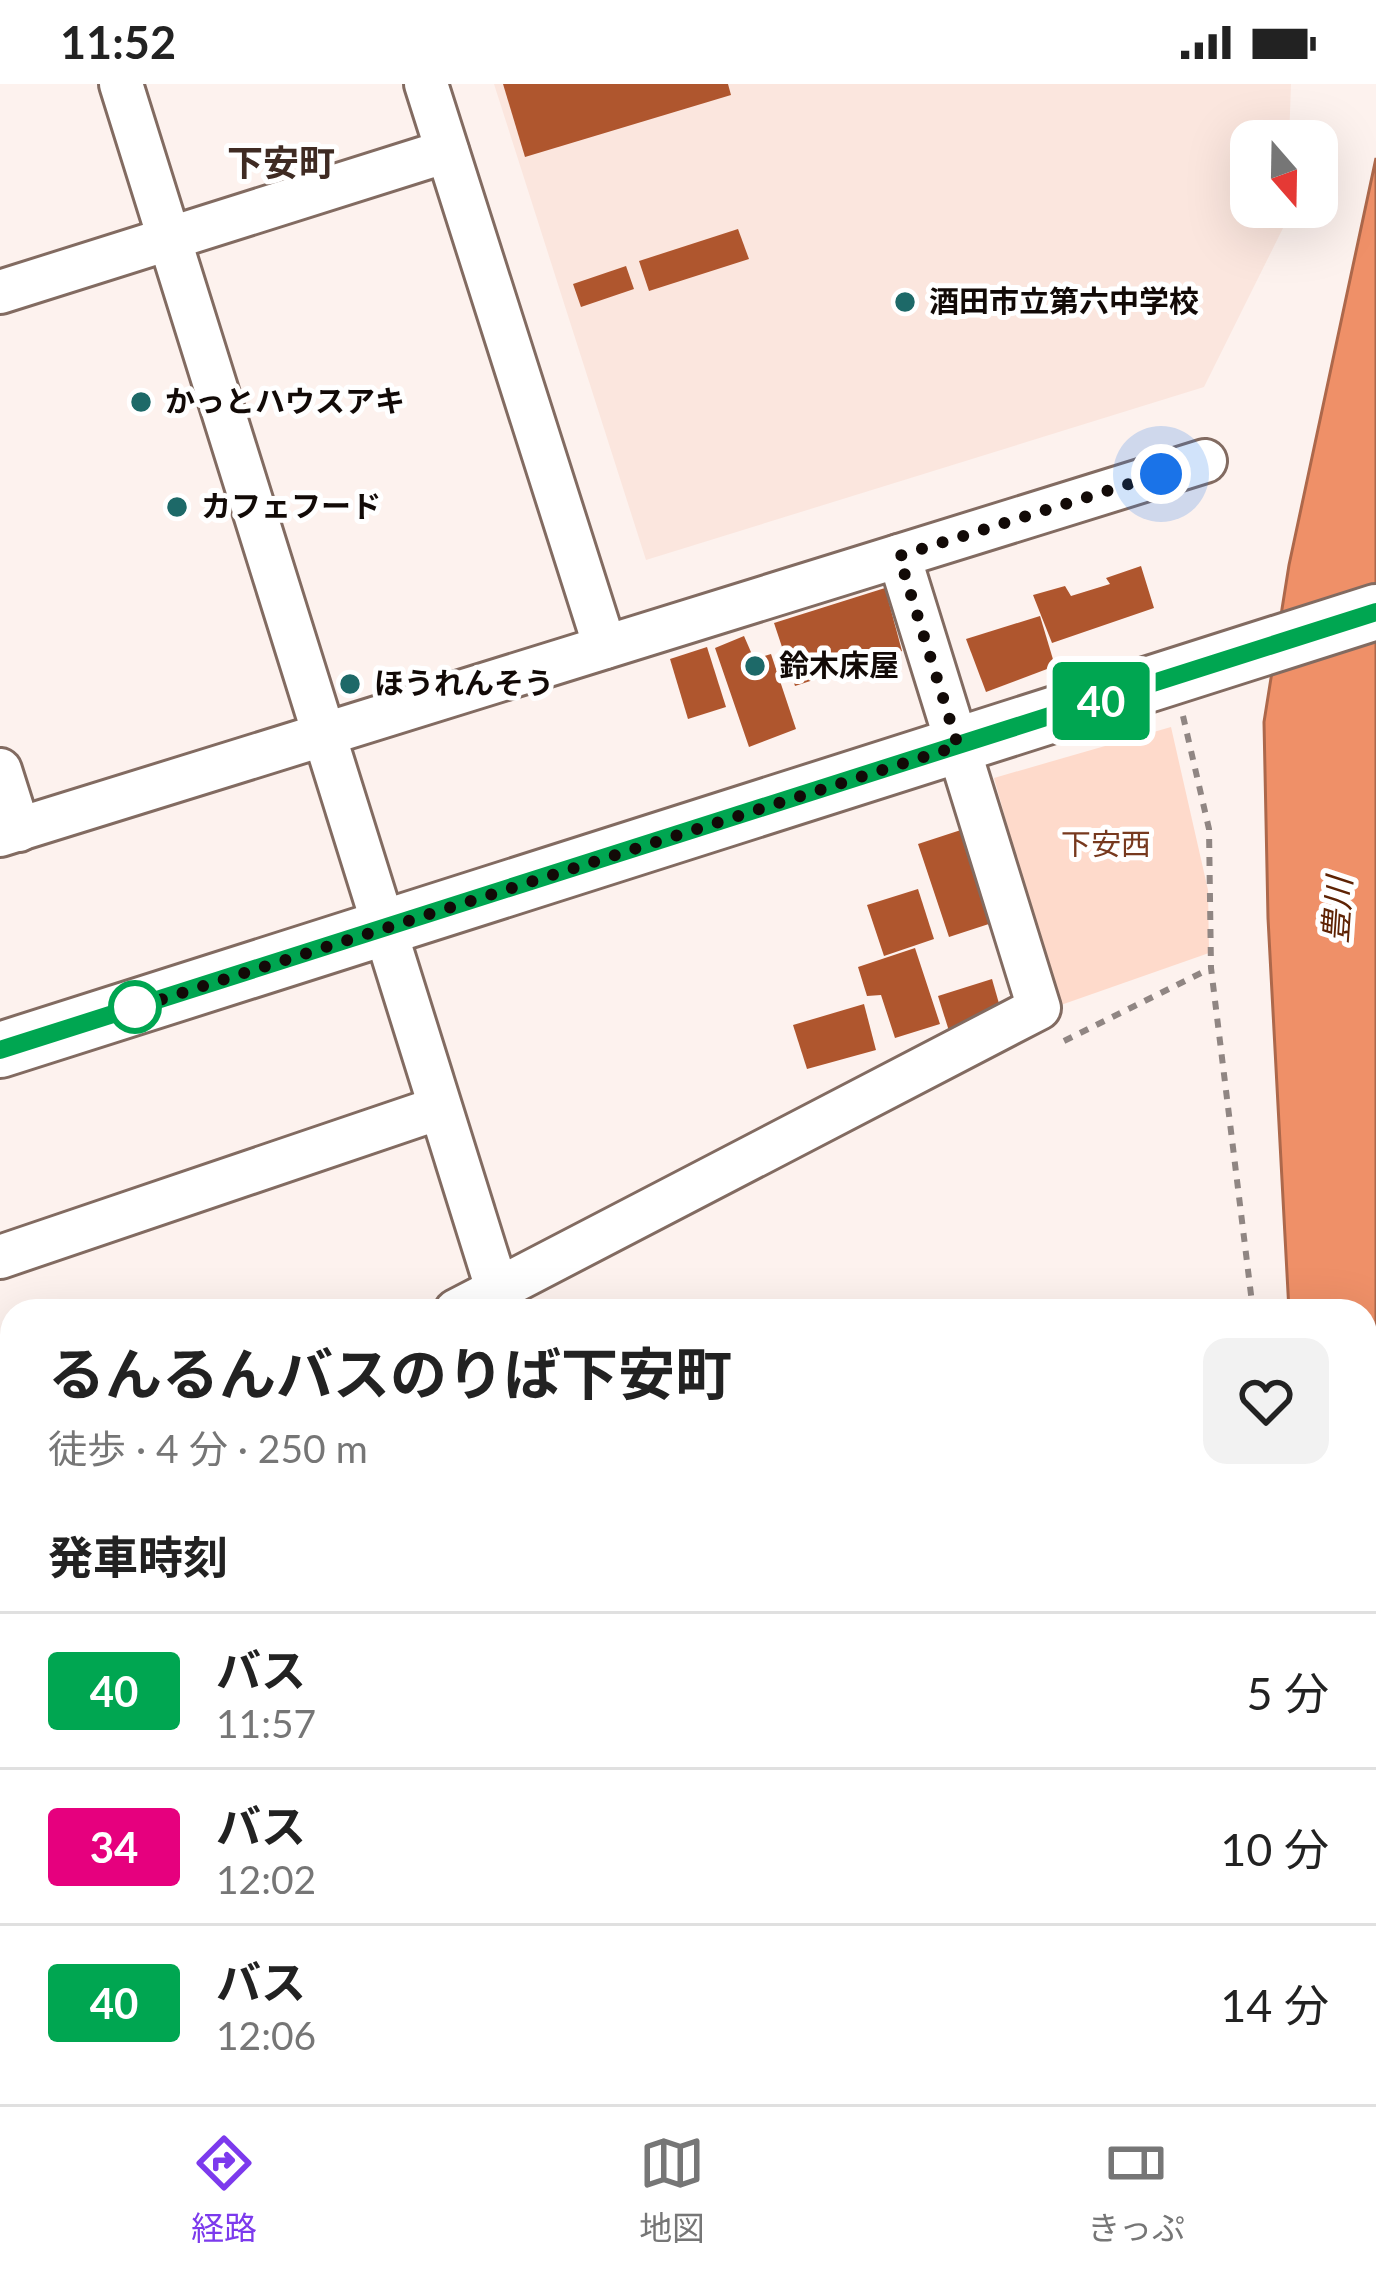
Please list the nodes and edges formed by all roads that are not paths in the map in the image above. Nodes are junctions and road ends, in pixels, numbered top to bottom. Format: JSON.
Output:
{"nodes":[{"id":1,"x":121,"y":84,"type":"edge"},
{"id":2,"x":426,"y":84,"type":"edge"},
{"id":3,"x":447,"y":151,"type":"junction"},
{"id":4,"x":170,"y":238,"type":"junction"},
{"id":5,"x":0,"y":292,"type":"edge"},
{"id":6,"x":1205,"y":460,"type":"dead end"},
{"id":7,"x":899,"y":556,"type":"junction"},
{"id":8,"x":1376,"y":612,"type":"edge"},
{"id":9,"x":605,"y":647,"type":"junction"},
{"id":10,"x":322,"y":735,"type":"junction"},
{"id":11,"x":958,"y":746,"type":"junction"},
{"id":12,"x":0,"y":770,"type":"edge"},
{"id":13,"x":9,"y":832,"type":"edge"},
{"id":14,"x":383,"y":928,"type":"junction"},
{"id":15,"x":0,"y":1050,"type":"edge"},
{"id":16,"x":439,"y":1108,"type":"junction"},
{"id":17,"x":0,"y":1257,"type":"edge"},
{"id":18,"x":499,"y":1299,"type":"edge"},
{"id":19,"x":504,"y":1299,"type":"edge"}],
"edges":[{"from":1,"to":4,"type":"street"},
{"from":2,"to":3,"type":"street"},
{"from":3,"to":4,"type":"street"},
{"from":3,"to":9,"type":"street"},
{"from":4,"to":5,"type":"street"},
{"from":4,"to":10,"type":"street"},
{"from":6,"to":7,"type":"street"},
{"from":7,"to":9,"type":"street"},
{"from":7,"to":11,"type":"street"},
{"from":8,"to":11,"type":"main road"},
{"from":9,"to":10,"type":"street"},
{"from":10,"to":13,"type":"street"},
{"from":10,"to":14,"type":"street"},
{"from":11,"to":14,"type":"main road"},
{"from":11,"to":19,"type":"street"},
{"from":12,"to":13,"type":"street"},
{"from":14,"to":15,"type":"main road"},
{"from":14,"to":16,"type":"street"},
{"from":16,"to":17,"type":"street"},
{"from":16,"to":18,"type":"street"}]}
